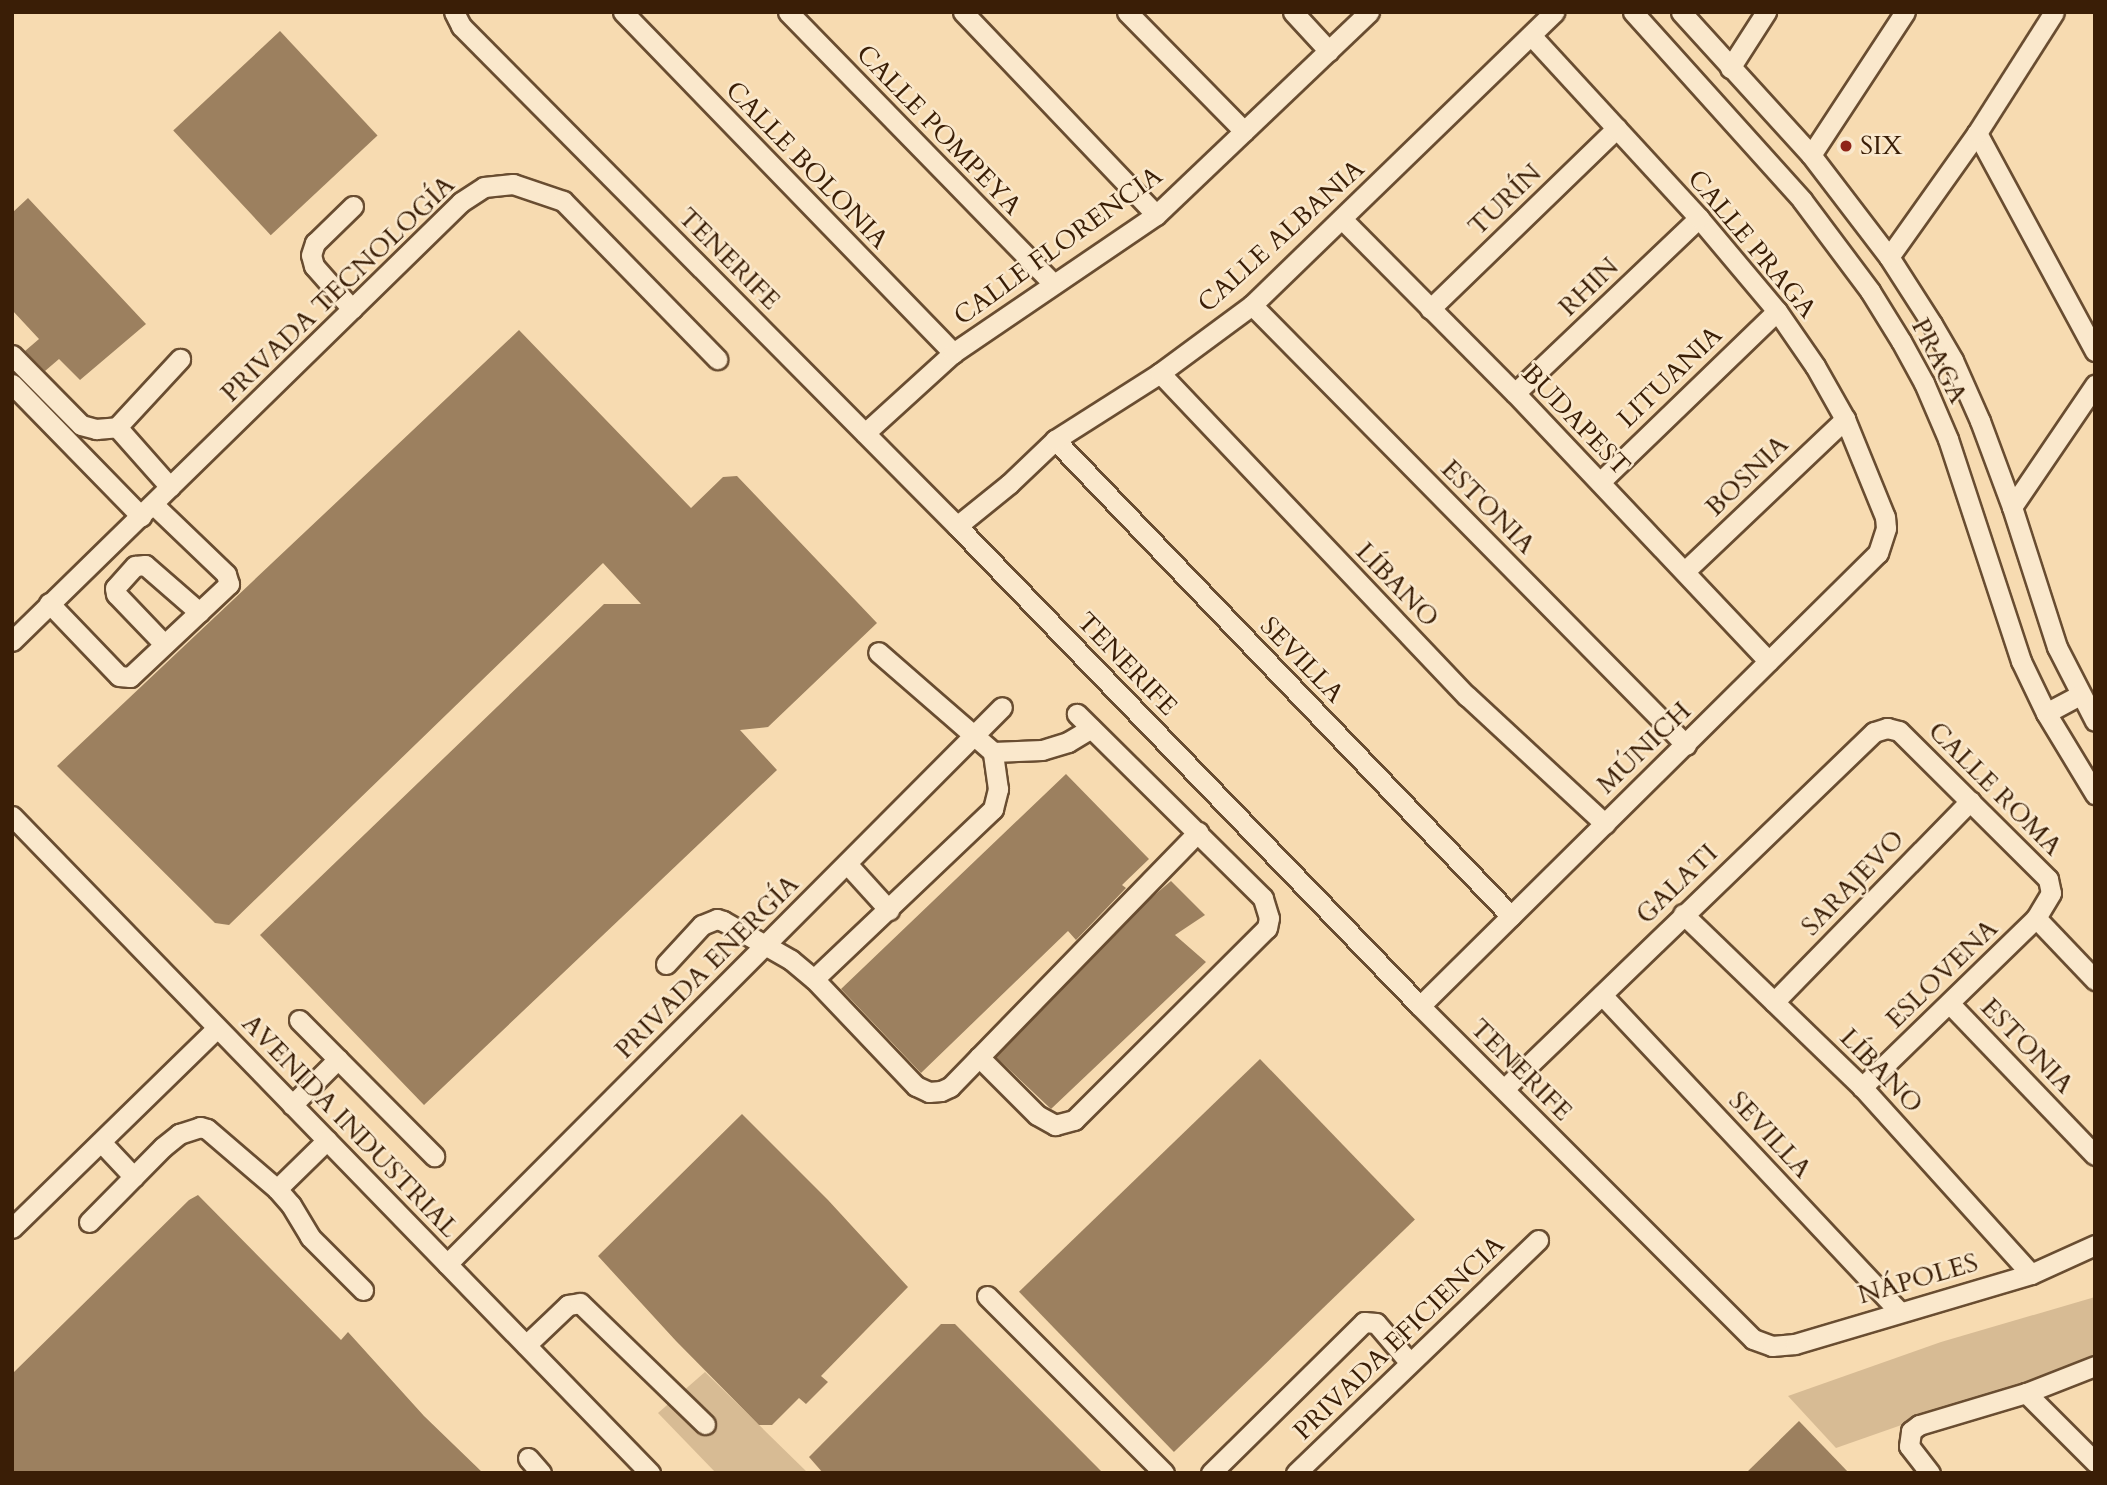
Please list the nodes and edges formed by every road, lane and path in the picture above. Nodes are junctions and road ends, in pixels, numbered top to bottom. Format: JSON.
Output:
{"nodes":[{"id":1,"x":623,"y":12,"type":"edge"},
{"id":2,"x":788,"y":12,"type":"edge"},
{"id":3,"x":963,"y":12,"type":"edge"},
{"id":4,"x":1127,"y":12,"type":"edge"},
{"id":5,"x":1293,"y":12,"type":"edge"},
{"id":6,"x":1369,"y":12,"type":"edge"},
{"id":7,"x":1554,"y":12,"type":"edge"},
{"id":8,"x":1633,"y":12,"type":"edge"},
{"id":9,"x":1681,"y":12,"type":"edge"},
{"id":10,"x":1766,"y":12,"type":"edge"},
{"id":11,"x":1905,"y":12,"type":"edge"},
{"id":12,"x":2054,"y":12,"type":"edge"},
{"id":13,"x":458,"y":19,"type":"edge"},
{"id":14,"x":1531,"y":35,"type":"junction"},
{"id":15,"x":1329,"y":51,"type":"junction"},
{"id":16,"x":1730,"y":68,"type":"junction"},
{"id":17,"x":1617,"y":128,"type":"junction"},
{"id":18,"x":1244,"y":131,"type":"junction"},
{"id":19,"x":1977,"y":133,"type":"junction"},
{"id":20,"x":1811,"y":155,"type":"junction"},
{"id":21,"x":352,"y":206,"type":"dead end"},
{"id":22,"x":1156,"y":215,"type":"junction"},
{"id":23,"x":1699,"y":218,"type":"junction"},
{"id":24,"x":1342,"y":219,"type":"junction"},
{"id":25,"x":1889,"y":257,"type":"junction"},
{"id":26,"x":1053,"y":284,"type":"junction"},
{"id":27,"x":1252,"y":305,"type":"junction"},
{"id":28,"x":352,"y":309,"type":"junction"},
{"id":29,"x":1430,"y":309,"type":"junction"},
{"id":30,"x":1777,"y":311,"type":"junction"},
{"id":31,"x":2095,"y":351,"type":"edge"},
{"id":32,"x":953,"y":353,"type":"junction"},
{"id":33,"x":12,"y":355,"type":"edge"},
{"id":34,"x":180,"y":359,"type":"dead end"},
{"id":35,"x":717,"y":359,"type":"dead end"},
{"id":36,"x":1160,"y":373,"type":"junction"},
{"id":37,"x":12,"y":384,"type":"edge"},
{"id":38,"x":2095,"y":384,"type":"edge"},
{"id":39,"x":1515,"y":393,"type":"junction"},
{"id":40,"x":1845,"y":419,"type":"junction"},
{"id":41,"x":117,"y":427,"type":"junction"},
{"id":42,"x":865,"y":433,"type":"junction"},
{"id":43,"x":1055,"y":440,"type":"junction"},
{"id":44,"x":1600,"y":482,"type":"junction"},
{"id":45,"x":170,"y":487,"type":"junction"},
{"id":46,"x":2012,"y":507,"type":"junction"},
{"id":47,"x":147,"y":510,"type":"junction"},
{"id":48,"x":1885,"y":517,"type":"joint"},
{"id":49,"x":957,"y":526,"type":"junction"},
{"id":50,"x":1685,"y":571,"type":"junction"},
{"id":51,"x":50,"y":603,"type":"junction"},
{"id":52,"x":199,"y":612,"type":"junction"},
{"id":53,"x":12,"y":641,"type":"edge"},
{"id":54,"x":164,"y":644,"type":"junction"},
{"id":55,"x":878,"y":652,"type":"dead end"},
{"id":56,"x":1768,"y":662,"type":"junction"},
{"id":57,"x":2080,"y":695,"type":"junction"},
{"id":58,"x":1002,"y":707,"type":"dead end"},
{"id":59,"x":2046,"y":713,"type":"junction"},
{"id":60,"x":2095,"y":721,"type":"edge"},
{"id":61,"x":1893,"y":728,"type":"joint"},
{"id":62,"x":975,"y":734,"type":"junction"},
{"id":63,"x":1686,"y":745,"type":"junction"},
{"id":64,"x":993,"y":752,"type":"junction"},
{"id":65,"x":2095,"y":794,"type":"edge"},
{"id":66,"x":1970,"y":801,"type":"junction"},
{"id":67,"x":12,"y":816,"type":"edge"},
{"id":68,"x":1605,"y":824,"type":"junction"},
{"id":69,"x":1198,"y":832,"type":"junction"},
{"id":70,"x":848,"y":865,"type":"junction"},
{"id":71,"x":2051,"y":893,"type":"joint"},
{"id":72,"x":889,"y":910,"type":"junction"},
{"id":73,"x":1683,"y":914,"type":"junction"},
{"id":74,"x":1511,"y":916,"type":"junction"},
{"id":75,"x":2036,"y":918,"type":"junction"},
{"id":76,"x":765,"y":946,"type":"junction"},
{"id":77,"x":666,"y":964,"type":"dead end"},
{"id":78,"x":814,"y":979,"type":"junction"},
{"id":79,"x":2095,"y":980,"type":"edge"},
{"id":80,"x":1602,"y":995,"type":"junction"},
{"id":81,"x":1774,"y":1002,"type":"junction"},
{"id":82,"x":1950,"y":1004,"type":"junction"},
{"id":83,"x":1420,"y":1006,"type":"junction"},
{"id":84,"x":299,"y":1020,"type":"dead end"},
{"id":85,"x":218,"y":1028,"type":"junction"},
{"id":86,"x":979,"y":1058,"type":"junction"},
{"id":87,"x":338,"y":1059,"type":"junction"},
{"id":88,"x":1863,"y":1087,"type":"junction"},
{"id":89,"x":1504,"y":1089,"type":"junction"},
{"id":90,"x":292,"y":1105,"type":"junction"},
{"id":91,"x":327,"y":1140,"type":"junction"},
{"id":92,"x":101,"y":1142,"type":"junction"},
{"id":93,"x":2095,"y":1155,"type":"edge"},
{"id":94,"x":434,"y":1156,"type":"dead end"},
{"id":95,"x":134,"y":1177,"type":"junction"},
{"id":96,"x":276,"y":1189,"type":"junction"},
{"id":97,"x":89,"y":1222,"type":"dead end"},
{"id":98,"x":12,"y":1228,"type":"edge"},
{"id":99,"x":1538,"y":1240,"type":"dead end"},
{"id":100,"x":2095,"y":1245,"type":"edge"},
{"id":101,"x":447,"y":1264,"type":"junction"},
{"id":102,"x":2031,"y":1274,"type":"junction"},
{"id":103,"x":363,"y":1290,"type":"dead end"},
{"id":104,"x":987,"y":1296,"type":"dead end"},
{"id":105,"x":1900,"y":1312,"type":"junction"},
{"id":106,"x":1753,"y":1339,"type":"joint"},
{"id":107,"x":526,"y":1345,"type":"junction"},
{"id":108,"x":1410,"y":1363,"type":"junction"},
{"id":109,"x":2095,"y":1366,"type":"edge"},
{"id":110,"x":2026,"y":1393,"type":"junction"},
{"id":111,"x":705,"y":1424,"type":"dead end"},
{"id":112,"x":2095,"y":1462,"type":"edge"},
{"id":113,"x":650,"y":1473,"type":"edge"},
{"id":114,"x":1164,"y":1473,"type":"edge"},
{"id":115,"x":1211,"y":1473,"type":"edge"},
{"id":116,"x":1296,"y":1473,"type":"edge"},
{"id":117,"x":1930,"y":1473,"type":"edge"}],
"edges":[{"from":1,"to":32,"type":"street","name":"CALLE BOLONIA"},
{"from":2,"to":26,"type":"street","name":"CALLE POMPEYA"},
{"from":3,"to":22,"type":"street"},
{"from":4,"to":18,"type":"street"},
{"from":5,"to":15,"type":"street"},
{"from":6,"to":15,"type":"street","name":"CALLE FLORENCIA"},
{"from":7,"to":14,"type":"street","name":"CALLE ALBANIA"},
{"from":8,"to":59,"type":"street","name":"PRAGA"},
{"from":9,"to":16,"type":"street","name":"PRAGA"},
{"from":10,"to":16,"type":"street"},
{"from":11,"to":20,"type":"street"},
{"from":12,"to":19,"type":"street"},
{"from":13,"to":42,"type":"street","name":"TENERIFE"},
{"from":14,"to":17,"type":"street","name":"CALLE PRAGA"},
{"from":14,"to":24,"type":"street","name":"CALLE ALBANIA"},
{"from":15,"to":18,"type":"street","name":"CALLE FLORENCIA"},
{"from":16,"to":20,"type":"street","name":"PRAGA"},
{"from":17,"to":23,"type":"street","name":"CALLE PRAGA"},
{"from":17,"to":29,"type":"street","name":"TURÍN"},
{"from":18,"to":22,"type":"street","name":"CALLE FLORENCIA"},
{"from":19,"to":25,"type":"street"},
{"from":19,"to":31,"type":"street"},
{"from":20,"to":25,"type":"street","name":"PRAGA"},
{"from":21,"to":28,"type":"street"},
{"from":22,"to":26,"type":"street","name":"CALLE FLORENCIA"},
{"from":23,"to":30,"type":"street","name":"CALLE PRAGA"},
{"from":23,"to":39,"type":"street","name":"RHIN"},
{"from":24,"to":27,"type":"street","name":"CALLE ALBANIA"},
{"from":24,"to":29,"type":"street","name":"BUDAPEST"},
{"from":25,"to":46,"type":"street","name":"PRAGA"},
{"from":26,"to":32,"type":"street","name":"CALLE FLORENCIA"},
{"from":27,"to":36,"type":"street","name":"CALLE ALBANIA"},
{"from":27,"to":63,"type":"street","name":"ESTONIA"},
{"from":28,"to":35,"type":"street","name":"PRIVADA TECNOLOGÍA"},
{"from":28,"to":45,"type":"street","name":"PRIVADA TECNOLOGÍA"},
{"from":29,"to":39,"type":"street","name":"BUDAPEST"},
{"from":30,"to":40,"type":"street","name":"CALLE PRAGA"},
{"from":30,"to":44,"type":"street","name":"LITUANIA"},
{"from":32,"to":42,"type":"street","name":"CALLE FLORENCIA"},
{"from":33,"to":41,"type":"street"},
{"from":34,"to":41,"type":"street"},
{"from":36,"to":43,"type":"street","name":"CALLE ALBANIA"},
{"from":36,"to":68,"type":"street","name":"LÍBANO"},
{"from":37,"to":47,"type":"street"},
{"from":38,"to":46,"type":"street"},
{"from":39,"to":44,"type":"street","name":"BUDAPEST"},
{"from":40,"to":48,"type":"street","name":"CALLE PRAGA"},
{"from":40,"to":50,"type":"street","name":"BOSNIA"},
{"from":41,"to":45,"type":"street"},
{"from":42,"to":49,"type":"street","name":"TENERIFE"},
{"from":43,"to":49,"type":"street","name":"CALLE ALBANIA"},
{"from":43,"to":74,"type":"street","name":"SEVILLA"},
{"from":44,"to":50,"type":"street","name":"BUDAPEST"},
{"from":45,"to":47,"type":"street","name":"PRIVADA TECNOLOGÍA"},
{"from":46,"to":57,"type":"street","name":"PRAGA"},
{"from":47,"to":51,"type":"street","name":"PRIVADA TECNOLOGÍA"},
{"from":47,"to":52,"type":"street"},
{"from":48,"to":56,"type":"street","name":"MÚNICH"},
{"from":49,"to":83,"type":"street","name":"TENERIFE"},
{"from":50,"to":56,"type":"street","name":"BUDAPEST"},
{"from":51,"to":53,"type":"street","name":"PRIVADA TECNOLOGÍA"},
{"from":51,"to":54,"type":"street"},
{"from":52,"to":54,"type":"street"},
{"from":52,"to":54,"type":"street"},
{"from":55,"to":62,"type":"street"},
{"from":56,"to":63,"type":"street","name":"MÚNICH"},
{"from":57,"to":59,"type":"street"},
{"from":57,"to":60,"type":"street","name":"PRAGA"},
{"from":58,"to":62,"type":"street","name":"PRIVADA ENERGÍA"},
{"from":59,"to":65,"type":"street","name":"PRAGA"},
{"from":61,"to":66,"type":"street","name":"CALLE ROMA"},
{"from":61,"to":73,"type":"street","name":"GALATI"},
{"from":62,"to":64,"type":"street"},
{"from":62,"to":70,"type":"street","name":"PRIVADA ENERGÍA"},
{"from":63,"to":68,"type":"street","name":"MÚNICH"},
{"from":64,"to":69,"type":"street"},
{"from":64,"to":72,"type":"street"},
{"from":66,"to":71,"type":"street","name":"CALLE ROMA"},
{"from":66,"to":81,"type":"street","name":"SARAJEVO"},
{"from":67,"to":85,"type":"street","name":"AVENIDA INDUSTRIAL"},
{"from":68,"to":74,"type":"street","name":"MÚNICH"},
{"from":69,"to":86,"type":"street"},
{"from":69,"to":86,"type":"street"},
{"from":70,"to":72,"type":"street"},
{"from":70,"to":76,"type":"street","name":"PRIVADA ENERGÍA"},
{"from":71,"to":75,"type":"street","name":"ESLOVENA"},
{"from":72,"to":78,"type":"street"},
{"from":73,"to":80,"type":"street","name":"GALATI"},
{"from":73,"to":81,"type":"street","name":"LÍBANO"},
{"from":74,"to":83,"type":"street","name":"MÚNICH"},
{"from":75,"to":79,"type":"street"},
{"from":75,"to":82,"type":"street","name":"ESLOVENA"},
{"from":76,"to":77,"type":"street"},
{"from":76,"to":78,"type":"street"},
{"from":76,"to":101,"type":"street","name":"PRIVADA ENERGÍA"},
{"from":78,"to":86,"type":"street"},
{"from":80,"to":89,"type":"street","name":"GALATI"},
{"from":80,"to":105,"type":"street","name":"SEVILLA"},
{"from":81,"to":88,"type":"street","name":"LÍBANO"},
{"from":82,"to":88,"type":"street","name":"ESLOVENA"},
{"from":82,"to":93,"type":"street","name":"ESTONIA"},
{"from":83,"to":89,"type":"street","name":"TENERIFE"},
{"from":84,"to":87,"type":"street"},
{"from":85,"to":90,"type":"street","name":"AVENIDA INDUSTRIAL"},
{"from":85,"to":92,"type":"street"},
{"from":87,"to":90,"type":"street"},
{"from":87,"to":94,"type":"street"},
{"from":88,"to":102,"type":"street","name":"LÍBANO"},
{"from":89,"to":106,"type":"street","name":"TENERIFE"},
{"from":90,"to":91,"type":"street","name":"AVENIDA INDUSTRIAL"},
{"from":91,"to":96,"type":"street"},
{"from":91,"to":101,"type":"street","name":"AVENIDA INDUSTRIAL"},
{"from":92,"to":95,"type":"street"},
{"from":92,"to":98,"type":"street"},
{"from":95,"to":96,"type":"street"},
{"from":95,"to":97,"type":"street"},
{"from":96,"to":103,"type":"street"},
{"from":99,"to":108,"type":"street","name":"PRIVADA EFICIENCIA"},
{"from":100,"to":102,"type":"street","name":"NÁPOLES"},
{"from":101,"to":107,"type":"street","name":"AVENIDA INDUSTRIAL"},
{"from":102,"to":105,"type":"street","name":"NÁPOLES"},
{"from":104,"to":114,"type":"street"},
{"from":105,"to":106,"type":"street","name":"NÁPOLES"},
{"from":107,"to":111,"type":"street"},
{"from":107,"to":113,"type":"street","name":"AVENIDA INDUSTRIAL"},
{"from":108,"to":115,"type":"street"},
{"from":108,"to":116,"type":"street","name":"PRIVADA EFICIENCIA"},
{"from":109,"to":110,"type":"street"},
{"from":110,"to":112,"type":"street"},
{"from":110,"to":117,"type":"street"}]}
